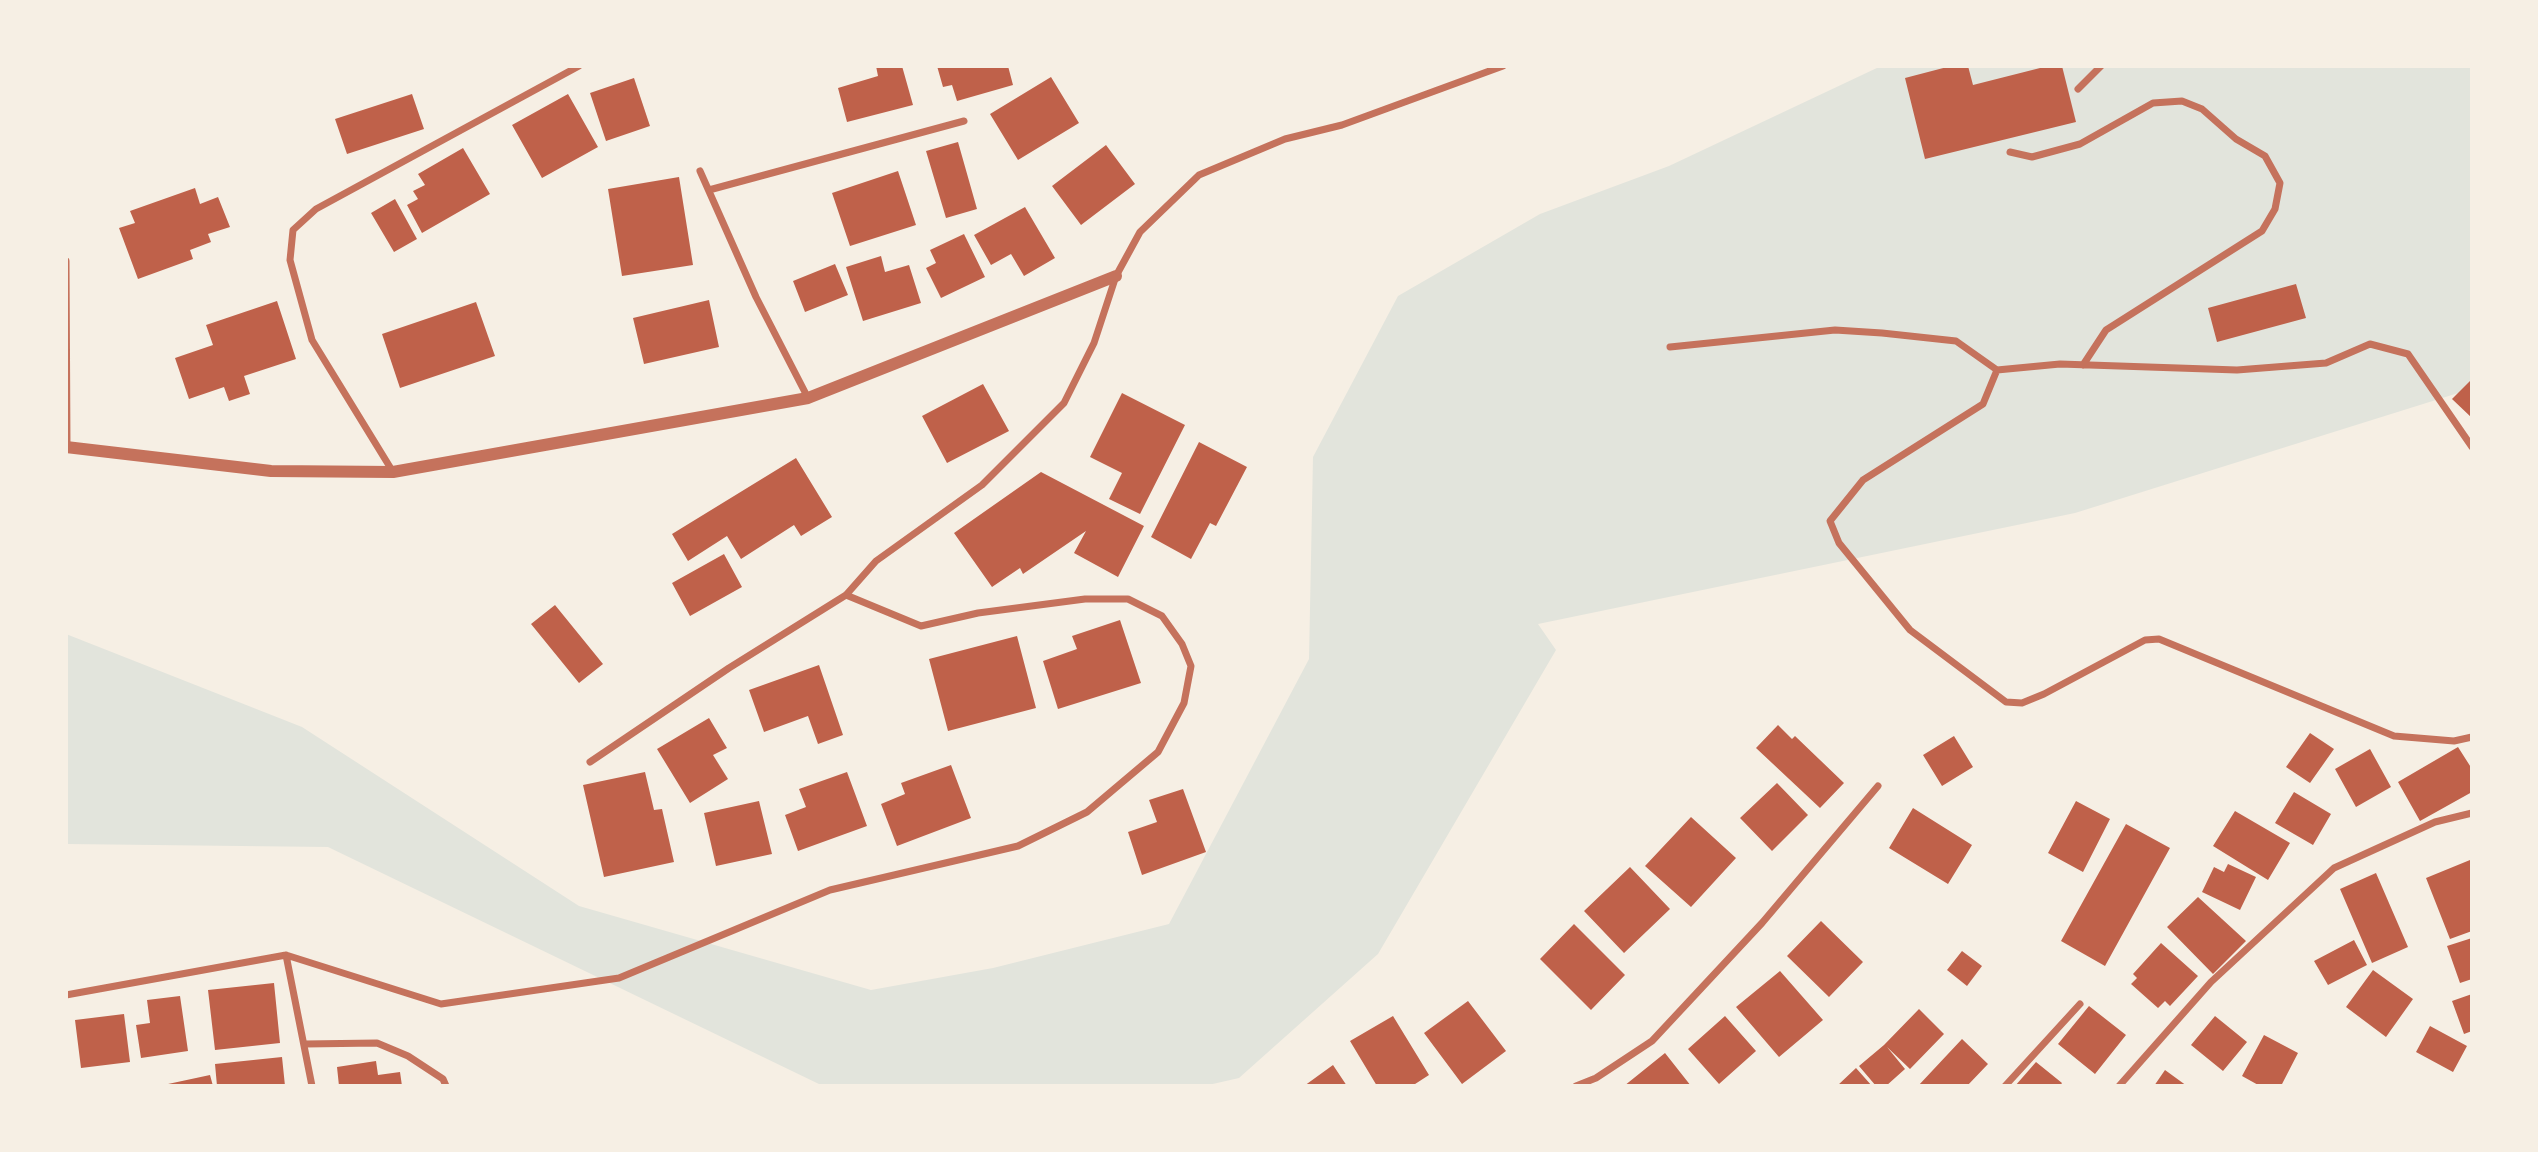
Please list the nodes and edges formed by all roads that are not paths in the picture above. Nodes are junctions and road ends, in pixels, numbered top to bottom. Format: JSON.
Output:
{"nodes":[{"id":1,"x":579,"y":66,"type":"edge"},
{"id":2,"x":1503,"y":66,"type":"edge"},
{"id":3,"x":2101,"y":66,"type":"edge"},
{"id":4,"x":2078,"y":89,"type":"dead end"},
{"id":5,"x":964,"y":121,"type":"dead end"},
{"id":6,"x":2010,"y":152,"type":"dead end"},
{"id":7,"x":700,"y":171,"type":"dead end"},
{"id":8,"x":709,"y":190,"type":"junction"},
{"id":9,"x":66,"y":261,"type":"edge"},
{"id":10,"x":1116,"y":276,"type":"junction"},
{"id":11,"x":1670,"y":347,"type":"dead end"},
{"id":12,"x":2083,"y":365,"type":"junction"},
{"id":13,"x":1997,"y":370,"type":"junction"},
{"id":14,"x":808,"y":398,"type":"junction"},
{"id":15,"x":67,"y":447,"type":"edge"},
{"id":16,"x":2472,"y":447,"type":"edge"},
{"id":17,"x":393,"y":472,"type":"junction"},
{"id":18,"x":846,"y":595,"type":"junction"},
{"id":19,"x":2472,"y":737,"type":"edge"},
{"id":20,"x":590,"y":762,"type":"dead end"},
{"id":21,"x":1878,"y":786,"type":"dead end"},
{"id":22,"x":2472,"y":813,"type":"edge"},
{"id":23,"x":286,"y":955,"type":"junction"},
{"id":24,"x":66,"y":995,"type":"edge"},
{"id":25,"x":2080,"y":1004,"type":"dead end"},
{"id":26,"x":306,"y":1044,"type":"junction"},
{"id":27,"x":312,"y":1086,"type":"edge"},
{"id":28,"x":446,"y":1086,"type":"edge"},
{"id":29,"x":1576,"y":1086,"type":"edge"},
{"id":30,"x":2005,"y":1086,"type":"edge"},
{"id":31,"x":2119,"y":1086,"type":"edge"}],
"edges":[{"from":1,"to":17,"type":"street"},
{"from":2,"to":10,"type":"street"},
{"from":3,"to":4,"type":"street"},
{"from":5,"to":8,"type":"street"},
{"from":6,"to":12,"type":"street"},
{"from":7,"to":8,"type":"street"},
{"from":8,"to":14,"type":"street"},
{"from":9,"to":15,"type":"street"},
{"from":10,"to":14,"type":"street"},
{"from":10,"to":18,"type":"street"},
{"from":11,"to":13,"type":"street"},
{"from":12,"to":13,"type":"street"},
{"from":12,"to":16,"type":"street"},
{"from":13,"to":19,"type":"street"},
{"from":14,"to":17,"type":"street"},
{"from":15,"to":17,"type":"street"},
{"from":18,"to":20,"type":"street"},
{"from":18,"to":23,"type":"street"},
{"from":21,"to":29,"type":"street"},
{"from":22,"to":31,"type":"street"},
{"from":23,"to":24,"type":"street"},
{"from":23,"to":26,"type":"street"},
{"from":25,"to":30,"type":"street"},
{"from":26,"to":27,"type":"street"},
{"from":26,"to":28,"type":"street"}]}
